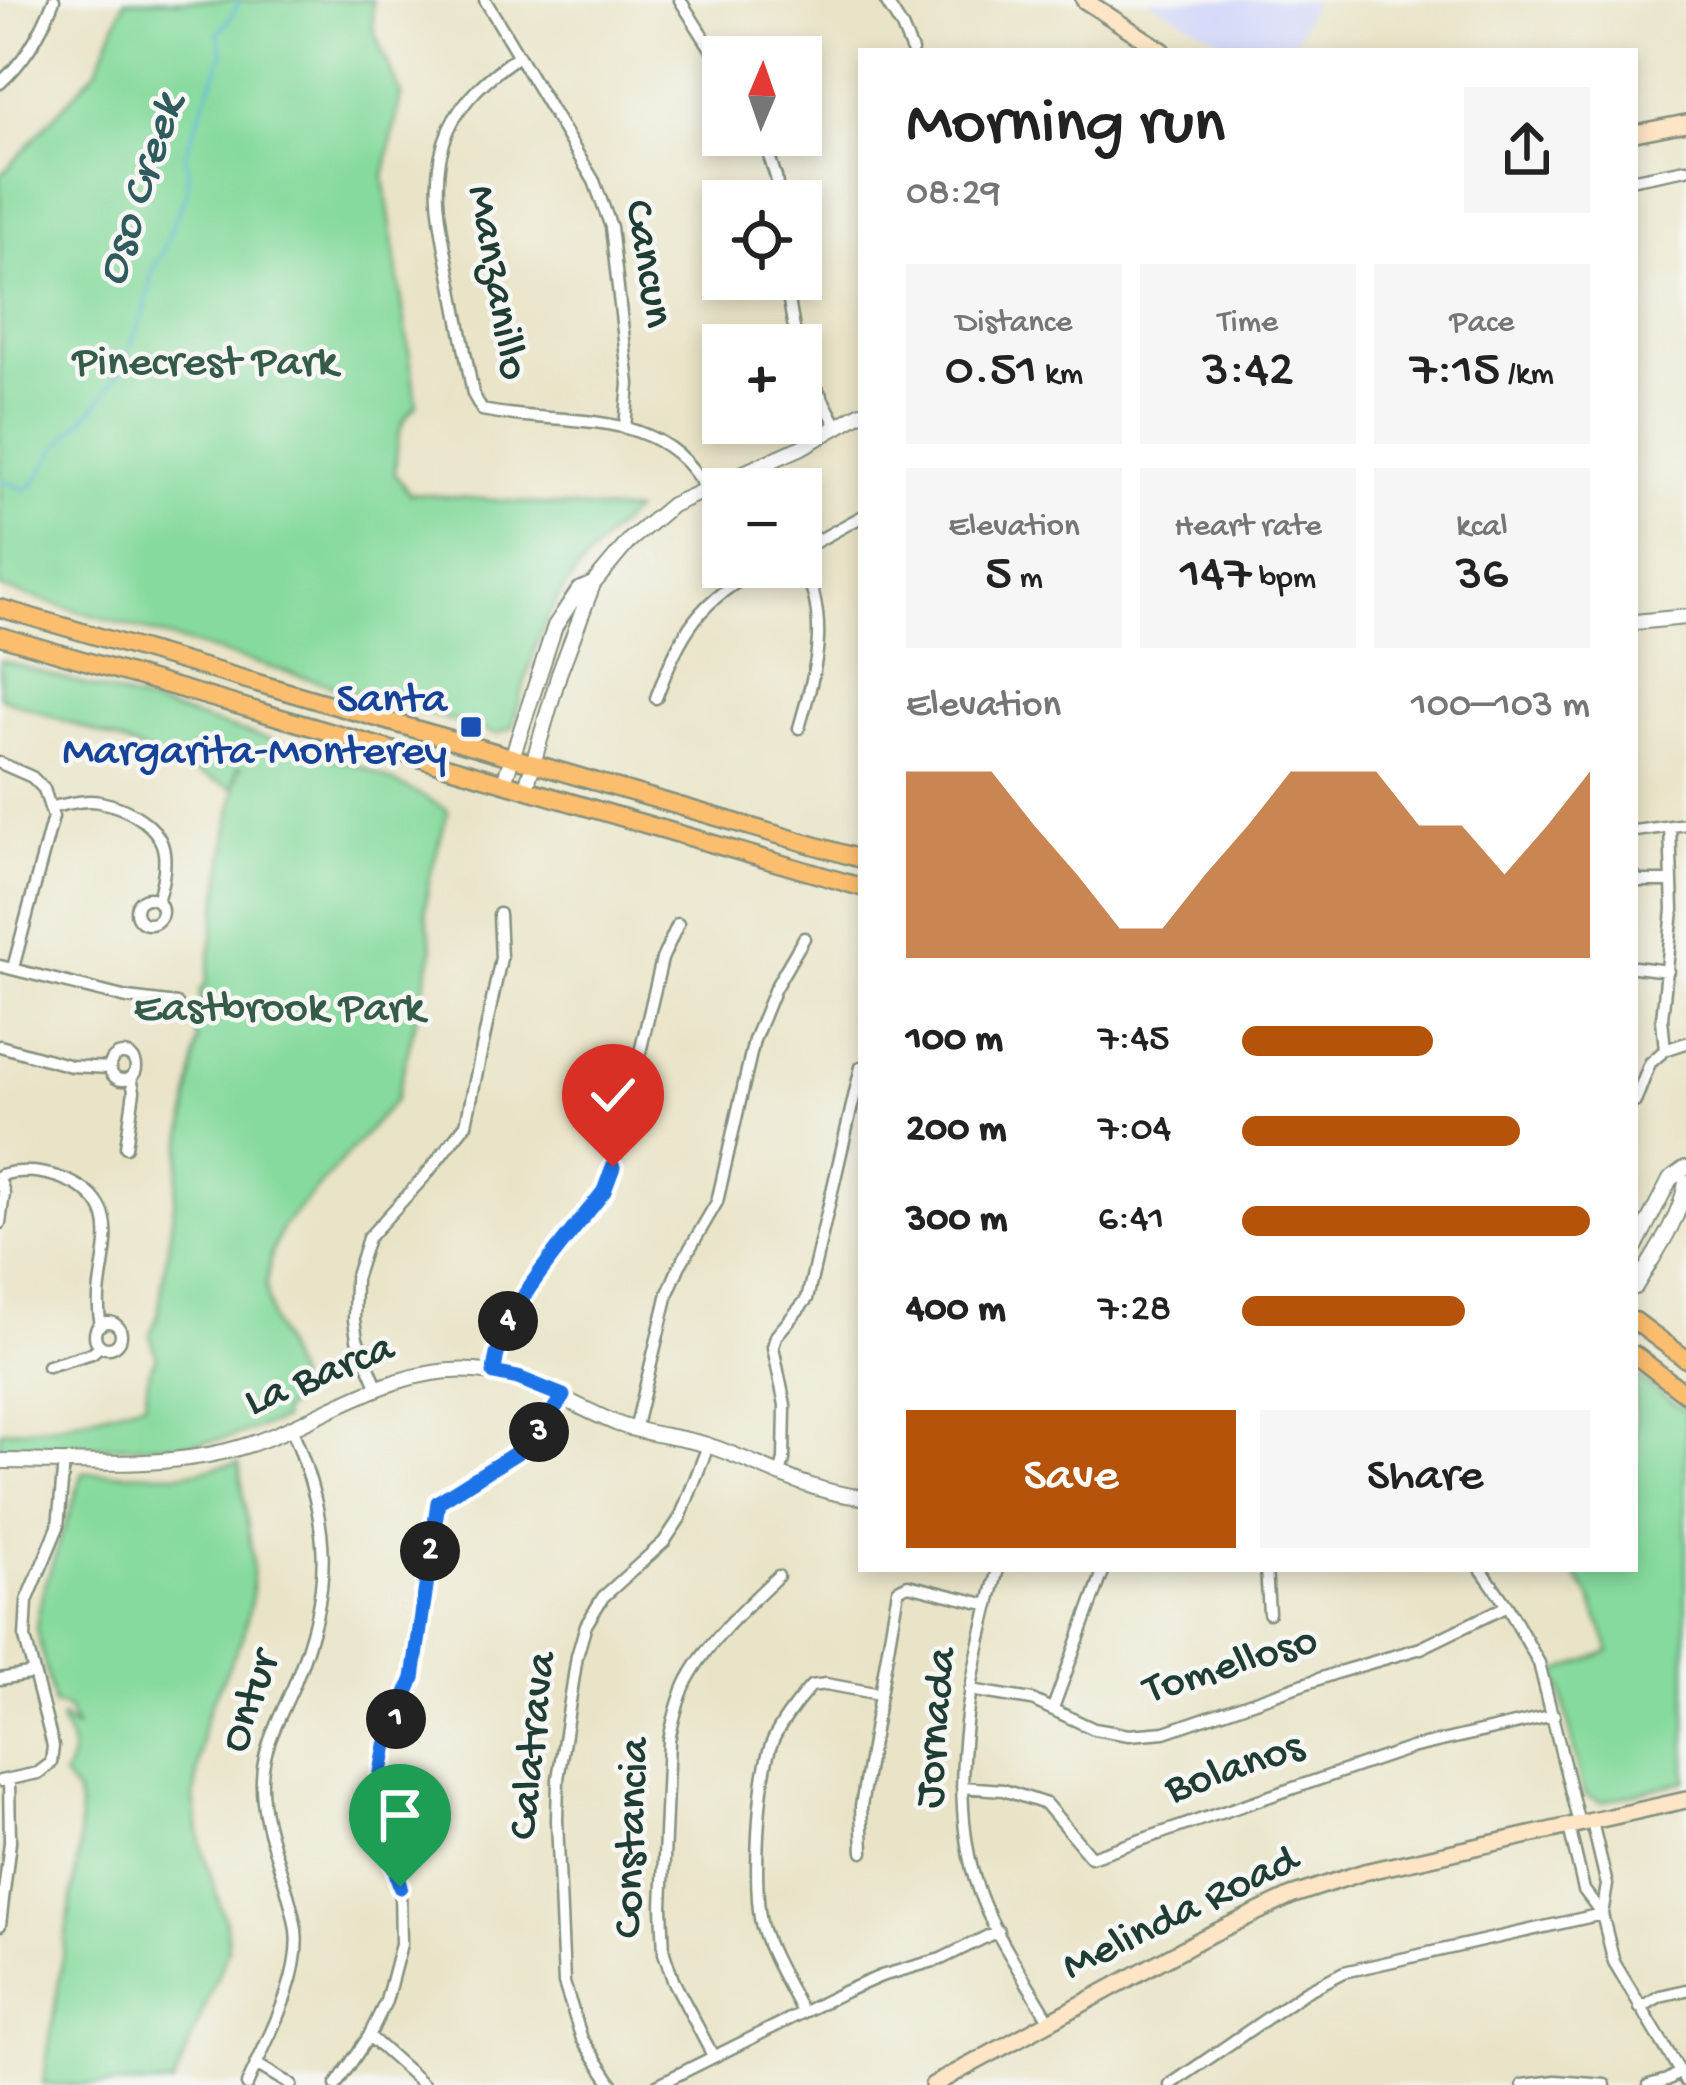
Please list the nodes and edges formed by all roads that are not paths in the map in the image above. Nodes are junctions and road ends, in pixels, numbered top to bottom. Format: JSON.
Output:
{"nodes":[{"id":1,"x":54,"y":0,"type":"edge"},
{"id":2,"x":485,"y":0,"type":"edge"},
{"id":3,"x":680,"y":0,"type":"edge"},
{"id":4,"x":885,"y":0,"type":"edge"},
{"id":5,"x":1084,"y":0,"type":"edge"},
{"id":6,"x":703,"y":36,"type":"edge"},
{"id":7,"x":911,"y":48,"type":"edge"},
{"id":8,"x":1157,"y":48,"type":"edge"},
{"id":9,"x":518,"y":56,"type":"junction"},
{"id":10,"x":0,"y":82,"type":"edge"},
{"id":11,"x":1686,"y":123,"type":"edge"},
{"id":12,"x":1638,"y":133,"type":"edge"},
{"id":13,"x":1686,"y":169,"type":"edge"},
{"id":14,"x":1638,"y":178,"type":"edge"},
{"id":15,"x":822,"y":398,"type":"edge"},
{"id":16,"x":858,"y":415,"type":"edge"},
{"id":17,"x":625,"y":427,"type":"junction"},
{"id":18,"x":838,"y":428,"type":"junction"},
{"id":19,"x":752,"y":468,"type":"edge"},
{"id":20,"x":702,"y":483,"type":"edge"},
{"id":21,"x":702,"y":490,"type":"edge"},
{"id":22,"x":858,"y":519,"type":"edge"},
{"id":23,"x":822,"y":538,"type":"edge"},
{"id":24,"x":593,"y":584,"type":"junction"},
{"id":25,"x":731,"y":588,"type":"edge"},
{"id":26,"x":813,"y":588,"type":"edge"},
{"id":27,"x":0,"y":608,"type":"edge"},
{"id":28,"x":1686,"y":617,"type":"edge"},
{"id":29,"x":1638,"y":622,"type":"edge"},
{"id":30,"x":555,"y":626,"type":"junction"},
{"id":31,"x":575,"y":635,"type":"junction"},
{"id":32,"x":0,"y":636,"type":"edge"},
{"id":33,"x":656,"y":698,"type":"dead end"},
{"id":34,"x":799,"y":728,"type":"dead end"},
{"id":35,"x":512,"y":756,"type":"junction"},
{"id":36,"x":533,"y":762,"type":"junction"},
{"id":37,"x":0,"y":763,"type":"edge"},
{"id":38,"x":504,"y":782,"type":"junction"},
{"id":39,"x":526,"y":788,"type":"junction"},
{"id":40,"x":52,"y":807,"type":"junction"},
{"id":41,"x":1686,"y":824,"type":"edge"},
{"id":42,"x":1670,"y":826,"type":"junction"},
{"id":43,"x":1638,"y":831,"type":"edge"},
{"id":44,"x":858,"y":858,"type":"edge"},
{"id":45,"x":1638,"y":880,"type":"edge"},
{"id":46,"x":1672,"y":881,"type":"junction"},
{"id":47,"x":858,"y":886,"type":"edge"},
{"id":48,"x":157,"y":901,"type":"dead end"},
{"id":49,"x":499,"y":914,"type":"dead end"},
{"id":50,"x":678,"y":924,"type":"dead end"},
{"id":51,"x":804,"y":938,"type":"dead end"},
{"id":52,"x":7,"y":967,"type":"edge"},
{"id":53,"x":1638,"y":967,"type":"edge"},
{"id":54,"x":1668,"y":971,"type":"junction"},
{"id":55,"x":177,"y":1004,"type":"dead end"},
{"id":56,"x":0,"y":1046,"type":"edge"},
{"id":57,"x":1679,"y":1049,"type":"edge"},
{"id":58,"x":110,"y":1067,"type":"junction"},
{"id":59,"x":131,"y":1077,"type":"junction"},
{"id":60,"x":858,"y":1080,"type":"edge"},
{"id":61,"x":1638,"y":1094,"type":"edge"},
{"id":62,"x":126,"y":1147,"type":"dead end"},
{"id":63,"x":1686,"y":1166,"type":"edge"},
{"id":64,"x":0,"y":1177,"type":"edge"},
{"id":65,"x":1686,"y":1182,"type":"edge"},
{"id":66,"x":1650,"y":1220,"type":"junction"},
{"id":67,"x":0,"y":1223,"type":"edge"},
{"id":68,"x":1669,"y":1229,"type":"junction"},
{"id":69,"x":1638,"y":1242,"type":"edge"},
{"id":70,"x":1638,"y":1281,"type":"edge"},
{"id":71,"x":1638,"y":1323,"type":"edge"},
{"id":72,"x":101,"y":1325,"type":"junction"},
{"id":73,"x":100,"y":1346,"type":"junction"},
{"id":74,"x":1638,"y":1356,"type":"edge"},
{"id":75,"x":1686,"y":1359,"type":"edge"},
{"id":76,"x":48,"y":1366,"type":"dead end"},
{"id":77,"x":494,"y":1373,"type":"junction"},
{"id":78,"x":378,"y":1388,"type":"junction"},
{"id":79,"x":1686,"y":1394,"type":"edge"},
{"id":80,"x":563,"y":1396,"type":"junction"},
{"id":81,"x":292,"y":1429,"type":"junction"},
{"id":82,"x":634,"y":1430,"type":"junction"},
{"id":83,"x":708,"y":1445,"type":"junction"},
{"id":84,"x":0,"y":1461,"type":"edge"},
{"id":85,"x":64,"y":1461,"type":"junction"},
{"id":86,"x":780,"y":1474,"type":"junction"},
{"id":87,"x":858,"y":1496,"type":"edge"},
{"id":88,"x":997,"y":1572,"type":"edge"},
{"id":89,"x":1103,"y":1572,"type":"edge"},
{"id":90,"x":1266,"y":1572,"type":"edge"},
{"id":91,"x":1483,"y":1572,"type":"edge"},
{"id":92,"x":778,"y":1576,"type":"dead end"},
{"id":93,"x":988,"y":1605,"type":"junction"},
{"id":94,"x":1507,"y":1606,"type":"junction"},
{"id":95,"x":1269,"y":1613,"type":"dead end"},
{"id":96,"x":34,"y":1673,"type":"junction"},
{"id":97,"x":0,"y":1679,"type":"edge"},
{"id":98,"x":970,"y":1690,"type":"junction"},
{"id":99,"x":880,"y":1694,"type":"junction"},
{"id":100,"x":1053,"y":1708,"type":"junction"},
{"id":101,"x":1554,"y":1715,"type":"junction"},
{"id":102,"x":4,"y":1780,"type":"edge"},
{"id":103,"x":962,"y":1787,"type":"junction"},
{"id":104,"x":1686,"y":1800,"type":"edge"},
{"id":105,"x":1580,"y":1824,"type":"junction"},
{"id":106,"x":863,"y":1852,"type":"dead end"},
{"id":107,"x":1605,"y":1876,"type":"junction"},
{"id":108,"x":1582,"y":1881,"type":"junction"},
{"id":109,"x":1602,"y":1914,"type":"junction"},
{"id":110,"x":0,"y":1925,"type":"edge"},
{"id":111,"x":998,"y":1931,"type":"junction"},
{"id":112,"x":1686,"y":1990,"type":"edge"},
{"id":113,"x":1640,"y":2008,"type":"junction"},
{"id":114,"x":802,"y":2012,"type":"junction"},
{"id":115,"x":1049,"y":2020,"type":"junction"},
{"id":116,"x":370,"y":2036,"type":"junction"},
{"id":117,"x":712,"y":2056,"type":"junction"},
{"id":118,"x":256,"y":2064,"type":"junction"},
{"id":119,"x":1683,"y":2077,"type":"edge"},
{"id":120,"x":247,"y":2085,"type":"edge"},
{"id":121,"x":291,"y":2085,"type":"edge"},
{"id":122,"x":336,"y":2085,"type":"edge"},
{"id":123,"x":424,"y":2085,"type":"edge"},
{"id":124,"x":613,"y":2085,"type":"edge"},
{"id":125,"x":657,"y":2085,"type":"edge"},
{"id":126,"x":933,"y":2085,"type":"edge"},
{"id":127,"x":1170,"y":2085,"type":"edge"},
{"id":128,"x":1523,"y":2085,"type":"edge"},
{"id":129,"x":1605,"y":2085,"type":"edge"},
{"id":130,"x":1648,"y":2085,"type":"edge"}],
"edges":[{"from":1,"to":10,"type":"street"},
{"from":2,"to":9,"type":"street","name":"Cancun"},
{"from":3,"to":6,"type":"street"},
{"from":4,"to":7,"type":"street"},
{"from":5,"to":8,"type":"main road"},
{"from":9,"to":17,"type":"street","name":"Cancun"},
{"from":9,"to":17,"type":"street","name":"Manzanillo"},
{"from":11,"to":12,"type":"main road"},
{"from":13,"to":14,"type":"street"},
{"from":15,"to":18,"type":"street"},
{"from":16,"to":18,"type":"street"},
{"from":17,"to":20,"type":"street"},
{"from":18,"to":19,"type":"street"},
{"from":21,"to":24,"type":"street"},
{"from":22,"to":23,"type":"street"},
{"from":24,"to":30,"type":"street"},
{"from":24,"to":31,"type":"street"},
{"from":25,"to":33,"type":"street"},
{"from":26,"to":34,"type":"street"},
{"from":27,"to":35,"type":"main road"},
{"from":28,"to":29,"type":"street"},
{"from":30,"to":31,"type":"street"},
{"from":30,"to":35,"type":"street"},
{"from":31,"to":36,"type":"street"},
{"from":32,"to":38,"type":"main road"},
{"from":35,"to":36,"type":"main road"},
{"from":35,"to":38,"type":"street"},
{"from":36,"to":39,"type":"street"},
{"from":36,"to":44,"type":"main road"},
{"from":37,"to":40,"type":"street"},
{"from":38,"to":39,"type":"main road"},
{"from":39,"to":47,"type":"main road"},
{"from":40,"to":48,"type":"street"},
{"from":40,"to":52,"type":"street"},
{"from":41,"to":42,"type":"street"},
{"from":42,"to":43,"type":"street"},
{"from":42,"to":46,"type":"street"},
{"from":45,"to":46,"type":"street"},
{"from":46,"to":54,"type":"street"},
{"from":49,"to":78,"type":"street"},
{"from":50,"to":77,"type":"street"},
{"from":51,"to":82,"type":"street"},
{"from":52,"to":55,"type":"street"},
{"from":53,"to":54,"type":"street"},
{"from":54,"to":57,"type":"street"},
{"from":56,"to":58,"type":"street"},
{"from":57,"to":61,"type":"street"},
{"from":58,"to":59,"type":"street"},
{"from":58,"to":59,"type":"street"},
{"from":59,"to":62,"type":"street"},
{"from":60,"to":86,"type":"street"},
{"from":63,"to":65,"type":"street"},
{"from":63,"to":66,"type":"street"},
{"from":64,"to":67,"type":"street"},
{"from":64,"to":72,"type":"street"},
{"from":65,"to":68,"type":"street"},
{"from":66,"to":68,"type":"street"},
{"from":66,"to":69,"type":"street"},
{"from":68,"to":70,"type":"street"},
{"from":71,"to":75,"type":"main road"},
{"from":72,"to":73,"type":"street"},
{"from":72,"to":73,"type":"street"},
{"from":73,"to":76,"type":"street"},
{"from":74,"to":79,"type":"main road"},
{"from":77,"to":78,"type":"street","name":"La Barca"},
{"from":77,"to":80,"type":"street","name":"La Barca"},
{"from":78,"to":81,"type":"street","name":"La Barca"},
{"from":80,"to":82,"type":"street","name":"La Barca"},
{"from":80,"to":116,"type":"street"},
{"from":81,"to":85,"type":"street","name":"La Barca"},
{"from":81,"to":118,"type":"street","name":"Ontur"},
{"from":82,"to":83,"type":"street","name":"La Barca"},
{"from":83,"to":86,"type":"street","name":"La Barca"},
{"from":83,"to":124,"type":"street","name":"Calatrava"},
{"from":84,"to":85,"type":"street","name":"La Barca"},
{"from":85,"to":96,"type":"street"},
{"from":86,"to":87,"type":"street","name":"La Barca"},
{"from":88,"to":93,"type":"street","name":"Jornada"},
{"from":89,"to":100,"type":"street"},
{"from":90,"to":95,"type":"street"},
{"from":91,"to":94,"type":"street"},
{"from":92,"to":117,"type":"street","name":"Constancia"},
{"from":93,"to":98,"type":"street","name":"Jornada"},
{"from":93,"to":99,"type":"street"},
{"from":94,"to":100,"type":"street","name":"Tomelloso"},
{"from":94,"to":101,"type":"street"},
{"from":96,"to":97,"type":"street"},
{"from":96,"to":102,"type":"street"},
{"from":98,"to":100,"type":"street","name":"Tomelloso"},
{"from":98,"to":103,"type":"street","name":"Jornada"},
{"from":99,"to":106,"type":"street"},
{"from":99,"to":114,"type":"street"},
{"from":101,"to":103,"type":"street","name":"Bolanos"},
{"from":101,"to":105,"type":"street"},
{"from":102,"to":110,"type":"street"},
{"from":103,"to":111,"type":"street","name":"Jornada"},
{"from":104,"to":105,"type":"main road","name":"Melinda Road"},
{"from":105,"to":107,"type":"street"},
{"from":105,"to":108,"type":"street"},
{"from":105,"to":115,"type":"main road","name":"Melinda Road"},
{"from":107,"to":108,"type":"street"},
{"from":107,"to":109,"type":"street"},
{"from":108,"to":109,"type":"street"},
{"from":109,"to":113,"type":"street"},
{"from":109,"to":127,"type":"street"},
{"from":111,"to":114,"type":"street"},
{"from":111,"to":115,"type":"street","name":"Jornada"},
{"from":112,"to":113,"type":"street"},
{"from":113,"to":119,"type":"street"},
{"from":114,"to":117,"type":"street"},
{"from":115,"to":126,"type":"main road","name":"Melinda Road"},
{"from":116,"to":122,"type":"street"},
{"from":116,"to":123,"type":"street"},
{"from":117,"to":125,"type":"street"},
{"from":118,"to":120,"type":"street","name":"Ontur"},
{"from":118,"to":121,"type":"street"},
{"from":119,"to":130,"type":"street"},
{"from":128,"to":129,"type":"street"}]}
